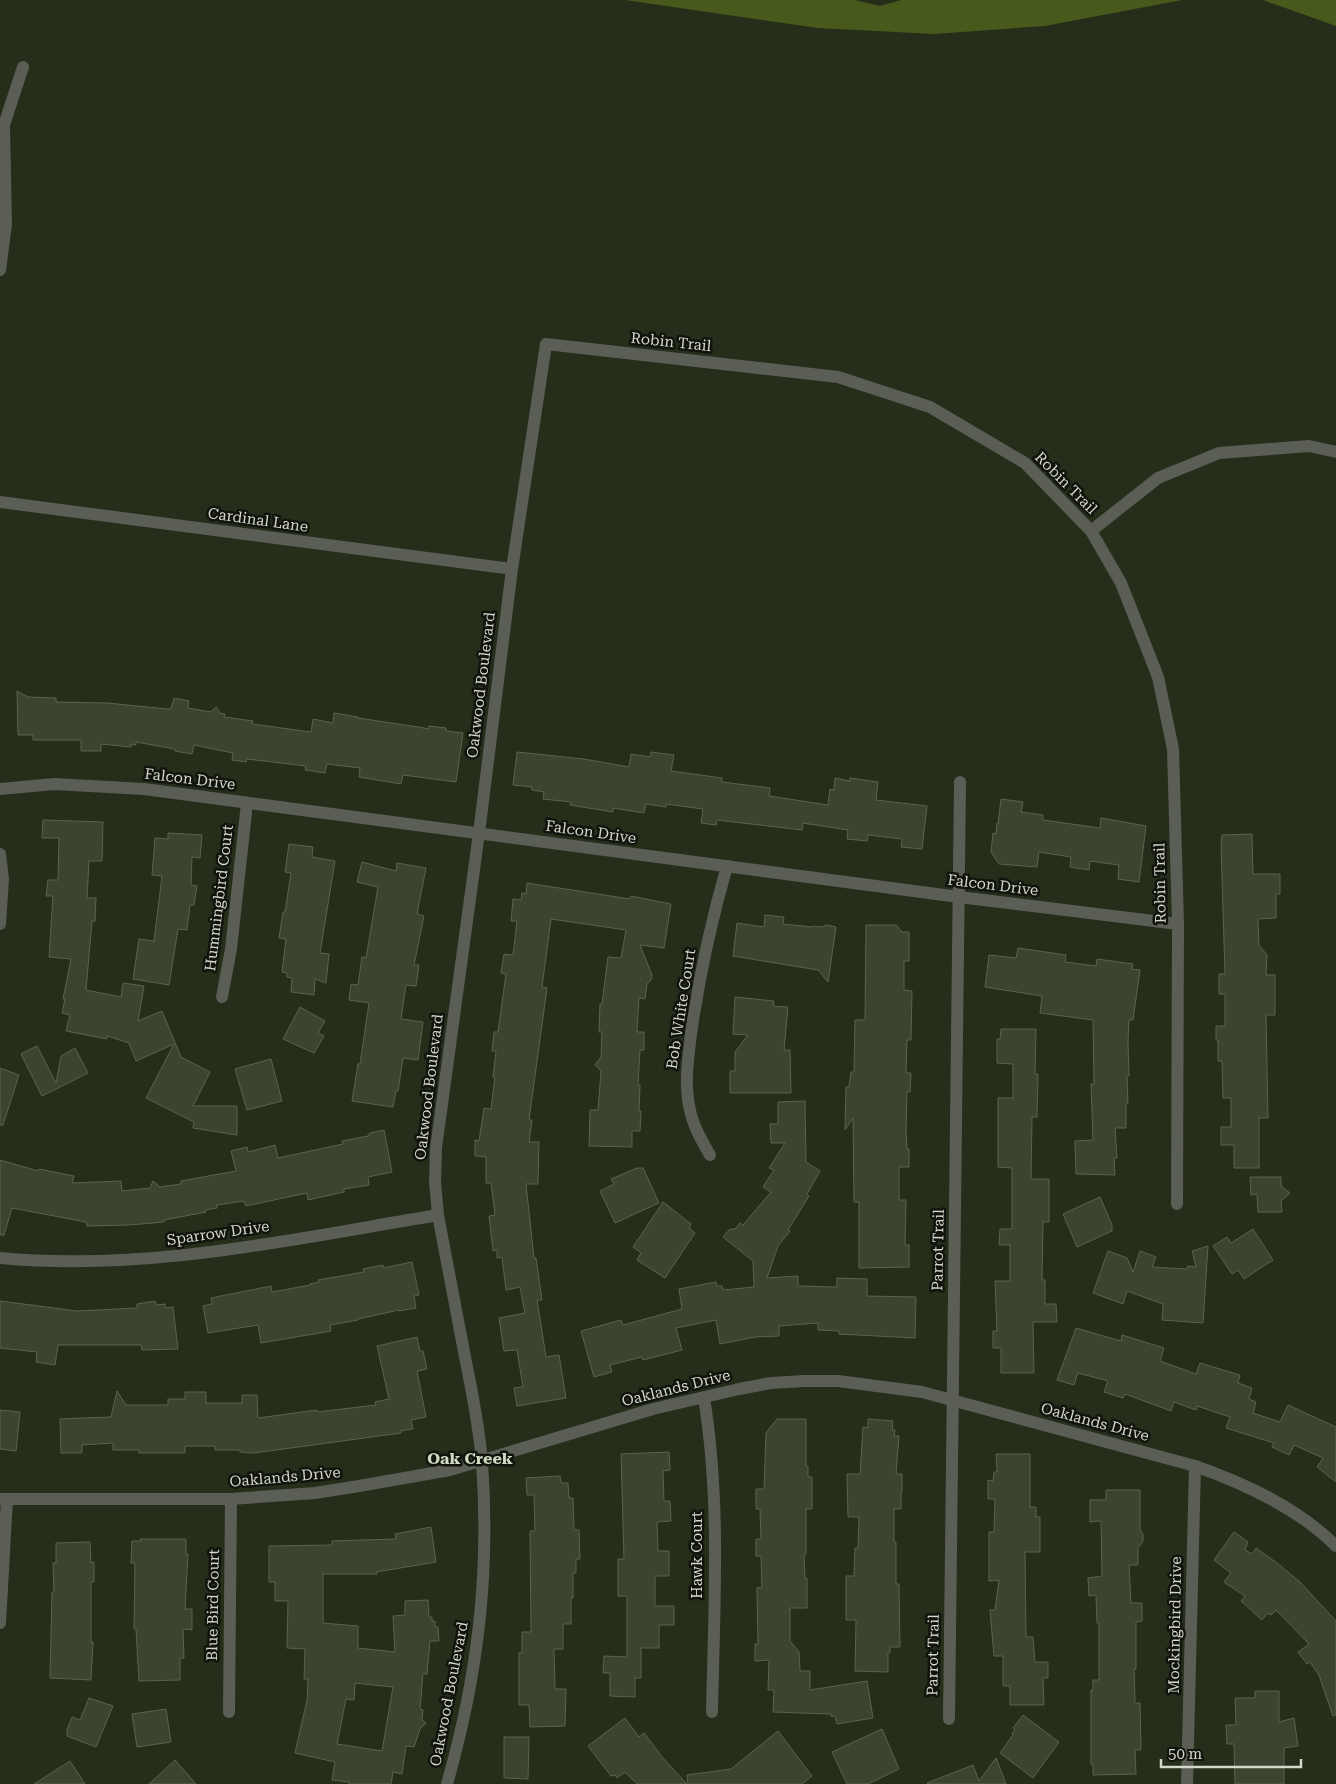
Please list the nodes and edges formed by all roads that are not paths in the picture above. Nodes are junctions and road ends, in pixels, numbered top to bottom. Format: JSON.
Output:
{"nodes":[{"id":1,"x":23,"y":67,"type":"dead end"},
{"id":2,"x":0,"y":270,"type":"edge"},
{"id":3,"x":1336,"y":452,"type":"edge"},
{"id":4,"x":0,"y":502,"type":"edge"},
{"id":5,"x":1091,"y":532,"type":"junction"},
{"id":6,"x":512,"y":569,"type":"junction"},
{"id":7,"x":960,"y":782,"type":"dead end"},
{"id":8,"x":0,"y":789,"type":"edge"},
{"id":9,"x":247,"y":803,"type":"junction"},
{"id":10,"x":479,"y":833,"type":"junction"},
{"id":11,"x":0,"y":854,"type":"edge"},
{"id":12,"x":727,"y":866,"type":"junction"},
{"id":13,"x":959,"y":897,"type":"junction"},
{"id":14,"x":0,"y":924,"type":"edge"},
{"id":15,"x":1178,"y":924,"type":"junction"},
{"id":16,"x":222,"y":997,"type":"dead end"},
{"id":17,"x":710,"y":1155,"type":"dead end"},
{"id":18,"x":1177,"y":1204,"type":"dead end"},
{"id":19,"x":438,"y":1215,"type":"junction"},
{"id":20,"x":0,"y":1258,"type":"edge"},
{"id":21,"x":704,"y":1398,"type":"junction"},
{"id":22,"x":953,"y":1400,"type":"junction"},
{"id":23,"x":482,"y":1460,"type":"junction"},
{"id":24,"x":1195,"y":1466,"type":"junction"},
{"id":25,"x":3,"y":1499,"type":"edge"},
{"id":26,"x":231,"y":1499,"type":"junction"},
{"id":27,"x":1336,"y":1546,"type":"edge"},
{"id":28,"x":0,"y":1623,"type":"edge"},
{"id":29,"x":229,"y":1712,"type":"dead end"},
{"id":30,"x":712,"y":1712,"type":"dead end"},
{"id":31,"x":949,"y":1719,"type":"dead end"},
{"id":32,"x":447,"y":1784,"type":"edge"},
{"id":33,"x":1187,"y":1784,"type":"edge"}],
"edges":[{"from":1,"to":2,"type":"street"},
{"from":3,"to":5,"type":"street"},
{"from":4,"to":6,"type":"street","name":"Cardinal Lane"},
{"from":5,"to":6,"type":"street","name":"Robin Trail"},
{"from":5,"to":15,"type":"street","name":"Robin Trail"},
{"from":6,"to":10,"type":"street","name":"Oakwood Boulevard"},
{"from":7,"to":13,"type":"street","name":"Parrot Trail"},
{"from":8,"to":9,"type":"street","name":"Falcon Drive"},
{"from":9,"to":10,"type":"street","name":"Falcon Drive"},
{"from":9,"to":16,"type":"street","name":"Hummingbird Court"},
{"from":10,"to":12,"type":"street","name":"Falcon Drive"},
{"from":10,"to":19,"type":"street","name":"Oakwood Boulevard"},
{"from":11,"to":14,"type":"street"},
{"from":12,"to":13,"type":"street","name":"Falcon Drive"},
{"from":12,"to":17,"type":"street","name":"Bob White Court"},
{"from":13,"to":15,"type":"street","name":"Falcon Drive"},
{"from":13,"to":22,"type":"street","name":"Parrot Trail"},
{"from":15,"to":18,"type":"street","name":"Robin Trail"},
{"from":19,"to":20,"type":"street","name":"Sparrow Drive"},
{"from":19,"to":23,"type":"street","name":"Oakwood Boulevard"},
{"from":21,"to":22,"type":"street","name":"Oaklands Drive"},
{"from":21,"to":23,"type":"street","name":"Oaklands Drive"},
{"from":21,"to":30,"type":"street","name":"Hawk Court"},
{"from":22,"to":24,"type":"street","name":"Oaklands Drive"},
{"from":22,"to":31,"type":"street","name":"Parrot Trail"},
{"from":23,"to":26,"type":"street","name":"Oaklands Drive"},
{"from":23,"to":32,"type":"street","name":"Oakwood Boulevard"},
{"from":24,"to":27,"type":"street","name":"Oaklands Drive"},
{"from":24,"to":33,"type":"street","name":"Mockingbird Drive"},
{"from":25,"to":26,"type":"street","name":"Oaklands Drive"},
{"from":25,"to":28,"type":"street"},
{"from":26,"to":29,"type":"street","name":"Blue Bird Court"}]}
